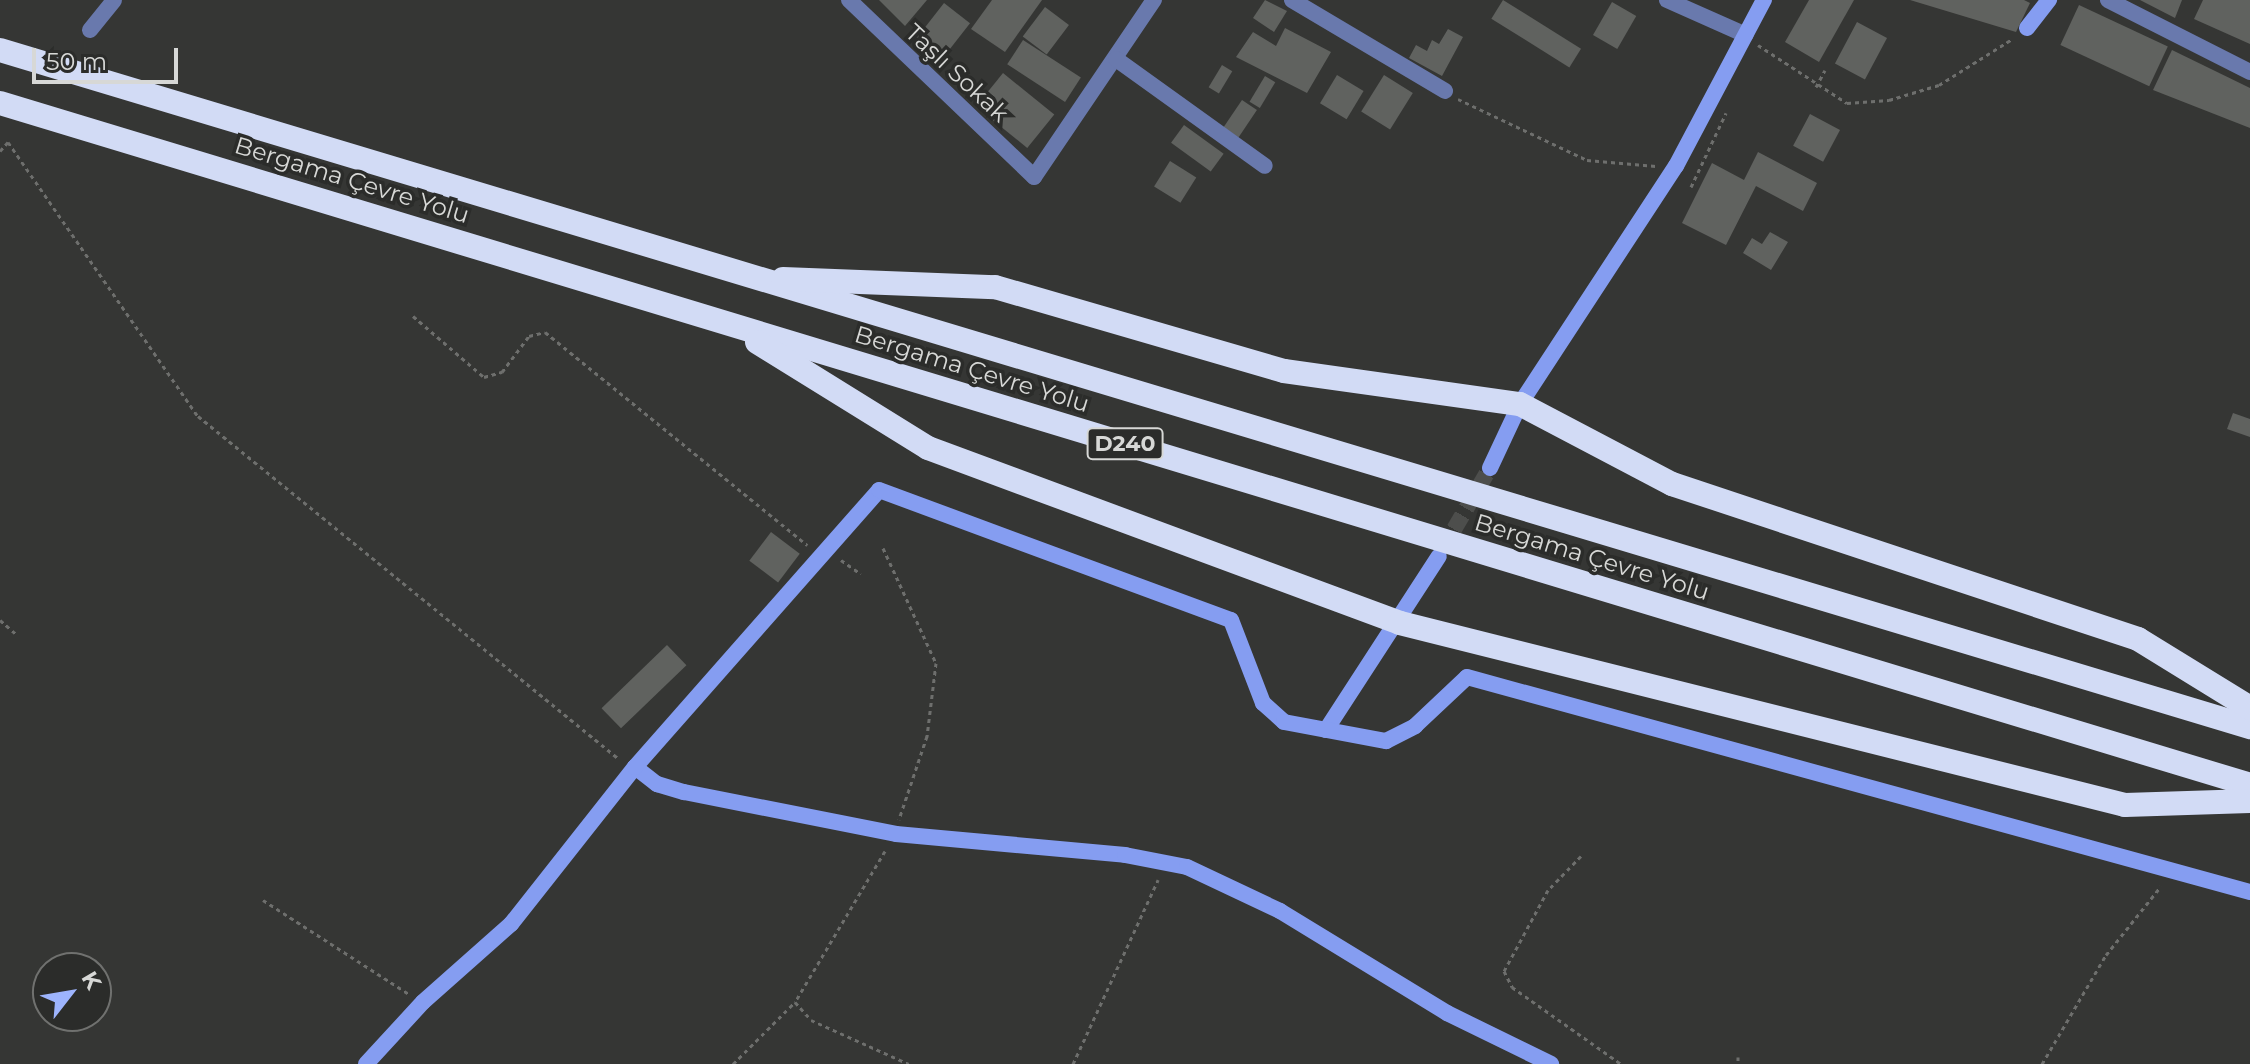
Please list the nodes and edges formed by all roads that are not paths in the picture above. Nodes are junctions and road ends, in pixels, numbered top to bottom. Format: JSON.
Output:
{"nodes":[{"id":1,"x":114,"y":0,"type":"edge"},
{"id":2,"x":849,"y":0,"type":"edge"},
{"id":3,"x":1292,"y":0,"type":"edge"},
{"id":4,"x":1667,"y":0,"type":"edge"},
{"id":5,"x":1764,"y":0,"type":"edge"},
{"id":6,"x":2108,"y":0,"type":"edge"},
{"id":7,"x":2047,"y":1,"type":"edge"},
{"id":8,"x":1147,"y":2,"type":"edge"},
{"id":9,"x":2027,"y":28,"type":"road end"},
{"id":10,"x":90,"y":30,"type":"dead end"},
{"id":11,"x":1746,"y":35,"type":"junction"},
{"id":12,"x":0,"y":50,"type":"edge"},
{"id":13,"x":1116,"y":59,"type":"junction"},
{"id":14,"x":2250,"y":72,"type":"edge"},
{"id":15,"x":1445,"y":91,"type":"road end"},
{"id":16,"x":0,"y":103,"type":"edge"},
{"id":17,"x":1265,"y":166,"type":"dead end"},
{"id":18,"x":750,"y":278,"type":"junction"},
{"id":19,"x":728,"y":324,"type":"junction"},
{"id":20,"x":1520,"y":404,"type":"junction"},
{"id":21,"x":1490,"y":468,"type":"tunnel mouth"},
{"id":22,"x":1439,"y":556,"type":"tunnel mouth"},
{"id":23,"x":1400,"y":623,"type":"junction"},
{"id":24,"x":2250,"y":708,"type":"edge"},
{"id":25,"x":2250,"y":727,"type":"edge"},
{"id":26,"x":1326,"y":730,"type":"junction"},
{"id":27,"x":635,"y":767,"type":"junction"},
{"id":28,"x":2250,"y":785,"type":"edge"},
{"id":29,"x":2250,"y":801,"type":"edge"},
{"id":30,"x":2250,"y":892,"type":"edge"},
{"id":31,"x":366,"y":1064,"type":"edge"},
{"id":32,"x":1551,"y":1064,"type":"edge"}],
"edges":[{"from":1,"to":10,"type":"street"},
{"from":2,"to":13,"type":"street","name":"Taşlı Sokak"},
{"from":3,"to":15,"type":"street"},
{"from":4,"to":11,"type":"street"},
{"from":5,"to":11,"type":"street"},
{"from":6,"to":14,"type":"street"},
{"from":7,"to":9,"type":"street"},
{"from":8,"to":13,"type":"street"},
{"from":11,"to":20,"type":"street"},
{"from":12,"to":18,"type":"highway","name":"Bergama Çevre Yolu","number":"D240"},
{"from":13,"to":17,"type":"street"},
{"from":16,"to":19,"type":"highway","name":"Bergama Çevre Yolu","number":"D240"},
{"from":18,"to":20,"type":"highway"},
{"from":18,"to":25,"type":"highway","name":"Bergama Çevre Yolu","number":"D240"},
{"from":19,"to":23,"type":"highway"},
{"from":19,"to":28,"type":"highway","name":"Bergama Çevre Yolu","number":"D240"},
{"from":20,"to":21,"type":"street"},
{"from":20,"to":24,"type":"highway"},
{"from":22,"to":23,"type":"street"},
{"from":23,"to":26,"type":"street"},
{"from":23,"to":29,"type":"highway"},
{"from":26,"to":27,"type":"street"},
{"from":26,"to":30,"type":"street"},
{"from":27,"to":31,"type":"street"},
{"from":27,"to":32,"type":"street"}]}
